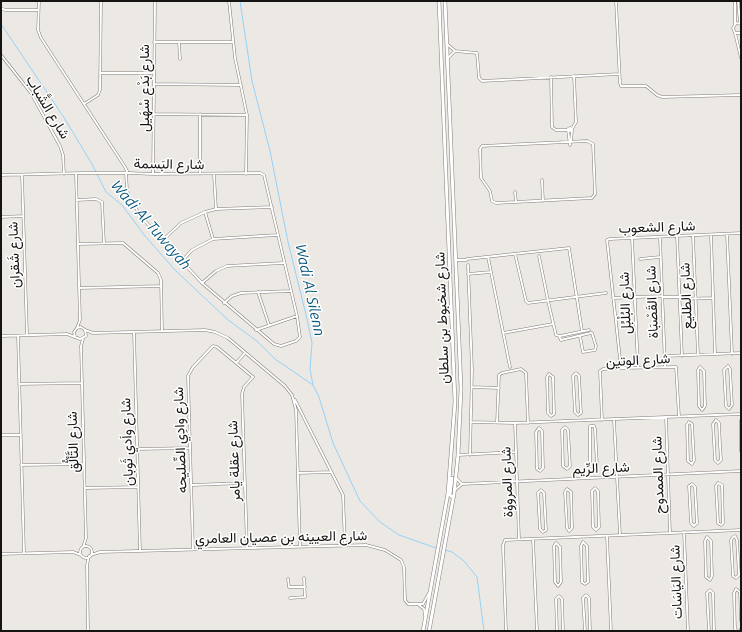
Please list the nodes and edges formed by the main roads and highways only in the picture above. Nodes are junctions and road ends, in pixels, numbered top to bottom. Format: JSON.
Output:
{"nodes":[{"id":1,"x":440,"y":1,"type":"edge"},
{"id":2,"x":445,"y":1,"type":"edge"},
{"id":3,"x":451,"y":472,"type":"junction"},
{"id":4,"x":454,"y":495,"type":"junction"},
{"id":5,"x":423,"y":631,"type":"edge"},
{"id":6,"x":430,"y":631,"type":"edge"}],
"edges":[{"from":1,"to":3,"type":"main road","name":"شارع شخبوط بن سلطان"},
{"from":2,"to":4,"type":"main road","name":"شارع شخبوط بن سلطان"},
{"from":3,"to":4,"type":"main road"},
{"from":3,"to":5,"type":"main road","name":"شارع شخبوط بن سلطان"},
{"from":4,"to":6,"type":"main road","name":"شارع شخبوط بن سلطان"}]}
